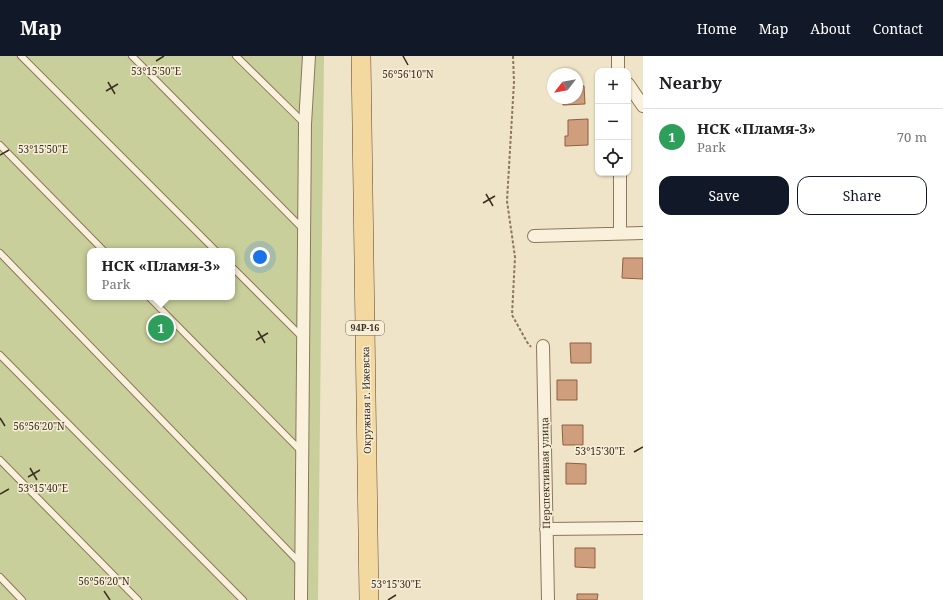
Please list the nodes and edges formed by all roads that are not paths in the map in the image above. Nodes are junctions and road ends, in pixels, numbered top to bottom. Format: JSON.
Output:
{"nodes":[{"id":1,"x":21,"y":56,"type":"edge"},
{"id":2,"x":132,"y":56,"type":"edge"},
{"id":3,"x":236,"y":56,"type":"edge"},
{"id":4,"x":308,"y":56,"type":"edge"},
{"id":5,"x":361,"y":56,"type":"edge"},
{"id":6,"x":618,"y":56,"type":"edge"},
{"id":7,"x":618,"y":68,"type":"edge"},
{"id":8,"x":631,"y":88,"type":"edge"},
{"id":9,"x":643,"y":106,"type":"edge"},
{"id":10,"x":305,"y":124,"type":"junction"},
{"id":11,"x":0,"y":145,"type":"edge"},
{"id":12,"x":620,"y":176,"type":"edge"},
{"id":13,"x":304,"y":230,"type":"junction"},
{"id":14,"x":620,"y":233,"type":"junction"},
{"id":15,"x":643,"y":233,"type":"edge"},
{"id":16,"x":534,"y":236,"type":"dead end"},
{"id":17,"x":101,"y":248,"type":"edge"},
{"id":18,"x":213,"y":248,"type":"edge"},
{"id":19,"x":0,"y":253,"type":"edge"},
{"id":20,"x":235,"y":270,"type":"edge"},
{"id":21,"x":152,"y":300,"type":"edge"},
{"id":22,"x":303,"y":338,"type":"junction"},
{"id":23,"x":543,"y":346,"type":"dead end"},
{"id":24,"x":0,"y":355,"type":"edge"},
{"id":25,"x":302,"y":452,"type":"junction"},
{"id":26,"x":0,"y":460,"type":"edge"},
{"id":27,"x":643,"y":528,"type":"edge"},
{"id":28,"x":546,"y":529,"type":"junction"},
{"id":29,"x":301,"y":564,"type":"junction"},
{"id":30,"x":0,"y":578,"type":"edge"},
{"id":31,"x":22,"y":600,"type":"edge"},
{"id":32,"x":138,"y":600,"type":"edge"},
{"id":33,"x":243,"y":600,"type":"edge"},
{"id":34,"x":301,"y":600,"type":"edge"},
{"id":35,"x":370,"y":600,"type":"edge"},
{"id":36,"x":548,"y":600,"type":"edge"}],
"edges":[{"from":1,"to":18,"type":"lane"},
{"from":2,"to":13,"type":"lane"},
{"from":3,"to":10,"type":"lane"},
{"from":4,"to":10,"type":"street"},
{"from":5,"to":35,"type":"main road","name":"Окружная г. Ижевска","number":"94Р-16"},
{"from":6,"to":7,"type":"street"},
{"from":8,"to":9,"type":"street"},
{"from":10,"to":13,"type":"street"},
{"from":11,"to":17,"type":"lane"},
{"from":12,"to":14,"type":"street"},
{"from":13,"to":22,"type":"street"},
{"from":14,"to":15,"type":"street"},
{"from":14,"to":16,"type":"street"},
{"from":19,"to":29,"type":"lane"},
{"from":20,"to":22,"type":"lane"},
{"from":21,"to":25,"type":"lane"},
{"from":22,"to":25,"type":"street"},
{"from":23,"to":28,"type":"street","name":"Перспективная улица"},
{"from":24,"to":33,"type":"lane"},
{"from":25,"to":29,"type":"street"},
{"from":26,"to":32,"type":"lane"},
{"from":27,"to":28,"type":"street"},
{"from":28,"to":36,"type":"street","name":"Перспективная улица"},
{"from":29,"to":34,"type":"street"},
{"from":30,"to":31,"type":"lane"}]}
